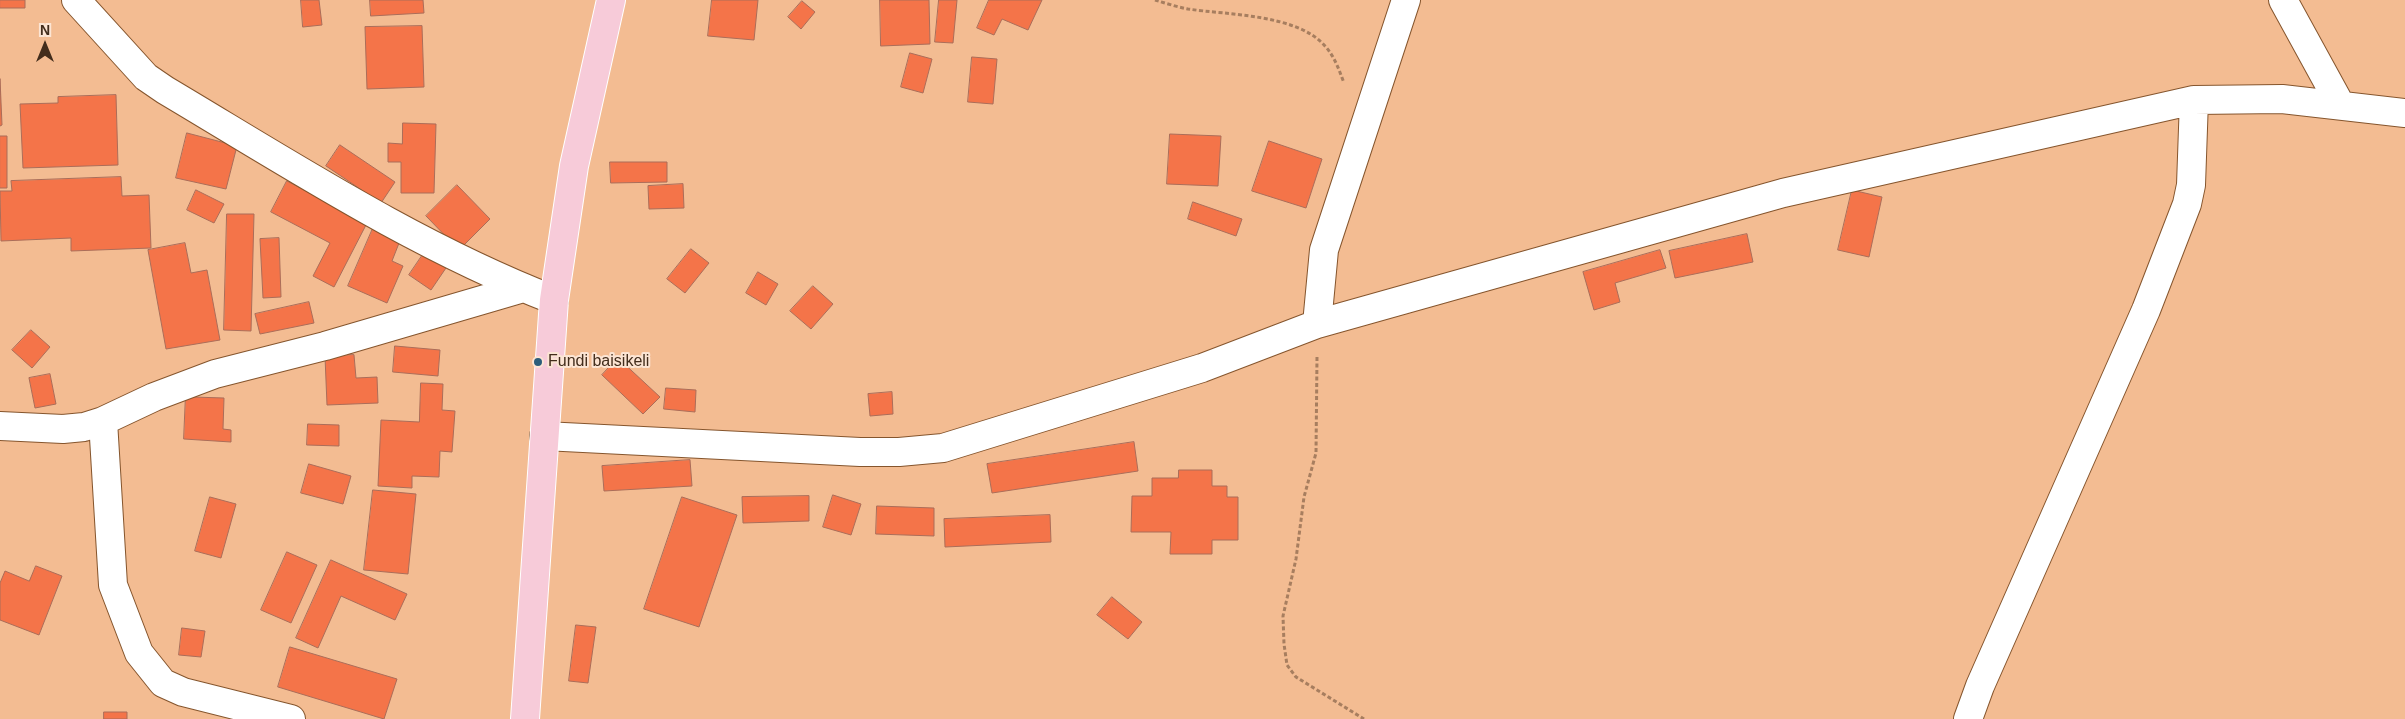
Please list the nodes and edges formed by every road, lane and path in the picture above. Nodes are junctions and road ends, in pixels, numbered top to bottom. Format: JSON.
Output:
{"nodes":[{"id":1,"x":76,"y":0,"type":"edge"},
{"id":2,"x":611,"y":0,"type":"edge"},
{"id":3,"x":1155,"y":0,"type":"edge"},
{"id":4,"x":1406,"y":0,"type":"edge"},
{"id":5,"x":2283,"y":0,"type":"edge"},
{"id":6,"x":1346,"y":88,"type":"dead end"},
{"id":7,"x":2194,"y":100,"type":"junction"},
{"id":8,"x":2340,"y":104,"type":"junction"},
{"id":9,"x":2405,"y":112,"type":"edge"},
{"id":10,"x":523,"y":288,"type":"junction"},
{"id":11,"x":554,"y":300,"type":"junction"},
{"id":12,"x":1317,"y":324,"type":"junction"},
{"id":13,"x":103,"y":421,"type":"junction"},
{"id":14,"x":0,"y":426,"type":"edge"},
{"id":15,"x":544,"y":436,"type":"junction"},
{"id":16,"x":291,"y":719,"type":"edge"},
{"id":17,"x":525,"y":719,"type":"edge"},
{"id":18,"x":1364,"y":719,"type":"edge"},
{"id":19,"x":1968,"y":719,"type":"edge"}],
"edges":[{"from":1,"to":10,"type":"street"},
{"from":2,"to":11,"type":"main road"},
{"from":3,"to":6,"type":"path"},
{"from":4,"to":12,"type":"street"},
{"from":5,"to":8,"type":"street"},
{"from":7,"to":8,"type":"street"},
{"from":7,"to":12,"type":"street"},
{"from":7,"to":19,"type":"street"},
{"from":8,"to":9,"type":"street"},
{"from":10,"to":11,"type":"street"},
{"from":10,"to":13,"type":"street"},
{"from":11,"to":15,"type":"main road"},
{"from":12,"to":15,"type":"street"},
{"from":12,"to":18,"type":"path"},
{"from":13,"to":14,"type":"street"},
{"from":13,"to":16,"type":"street"},
{"from":15,"to":17,"type":"main road"}]}
